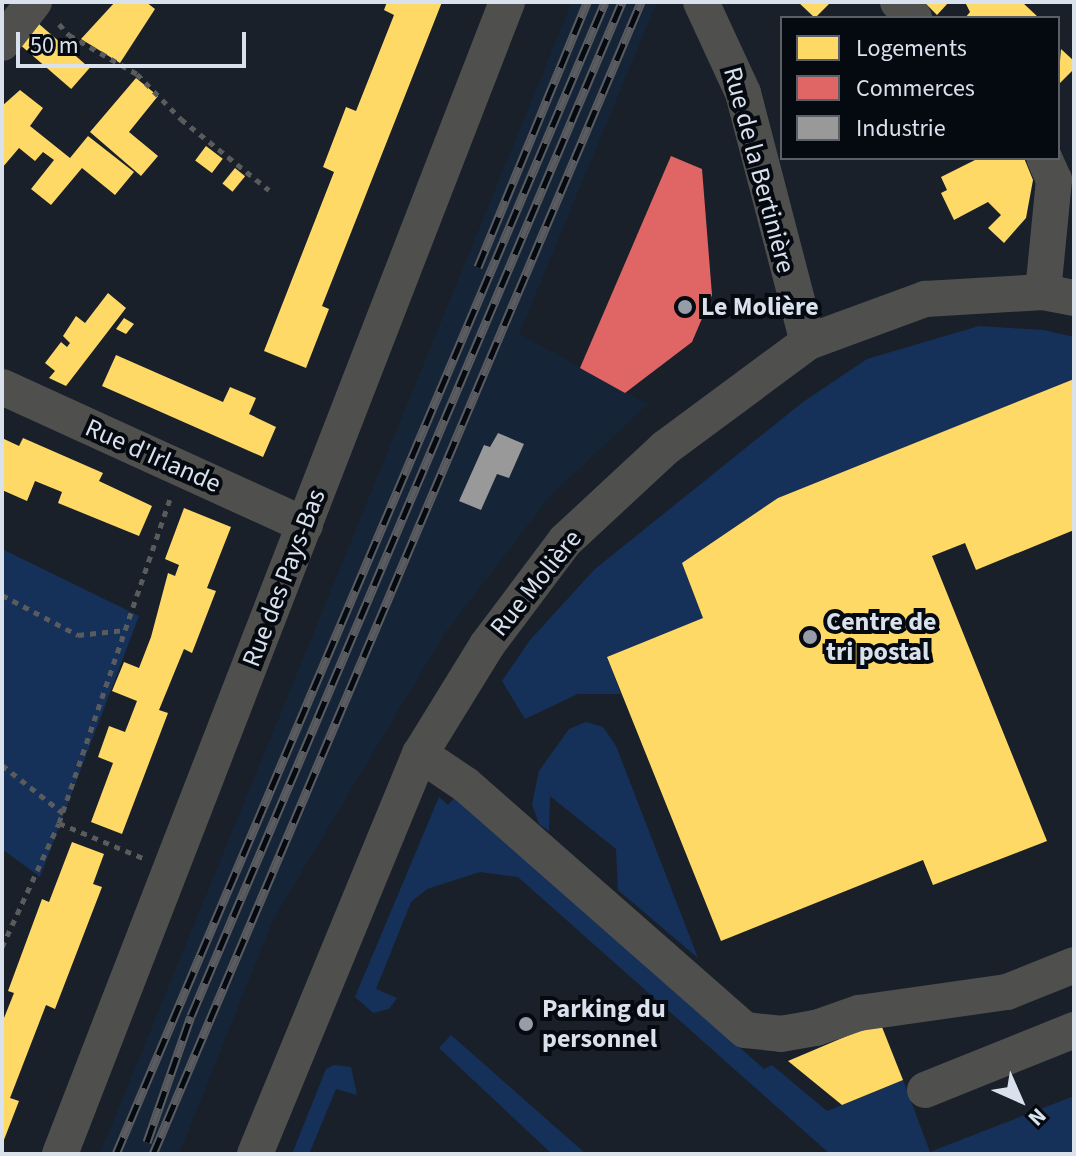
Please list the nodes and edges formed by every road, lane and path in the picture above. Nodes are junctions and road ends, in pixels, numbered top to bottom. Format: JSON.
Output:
{"nodes":[{"id":1,"x":507,"y":2,"type":"edge"},
{"id":2,"x":701,"y":2,"type":"edge"},
{"id":3,"x":42,"y":8,"type":"edge"},
{"id":4,"x":2,"y":43,"type":"edge"},
{"id":5,"x":1045,"y":160,"type":"edge"},
{"id":6,"x":269,"y":190,"type":"dead end"},
{"id":7,"x":1059,"y":295,"type":"edge"},
{"id":8,"x":808,"y":342,"type":"junction"},
{"id":9,"x":2,"y":387,"type":"edge"},
{"id":10,"x":181,"y":468,"type":"junction"},
{"id":11,"x":305,"y":525,"type":"junction"},
{"id":12,"x":2,"y":595,"type":"edge"},
{"id":13,"x":125,"y":630,"type":"junction"},
{"id":14,"x":420,"y":754,"type":"junction"},
{"id":15,"x":2,"y":765,"type":"edge"},
{"id":16,"x":63,"y":813,"type":"junction"},
{"id":17,"x":59,"y":823,"type":"junction"},
{"id":18,"x":169,"y":869,"type":"junction"},
{"id":19,"x":2,"y":947,"type":"edge"},
{"id":20,"x":1074,"y":965,"type":"edge"},
{"id":21,"x":1074,"y":1030,"type":"edge"},
{"id":22,"x":925,"y":1090,"type":"dead end"},
{"id":23,"x":60,"y":1154,"type":"edge"},
{"id":24,"x":255,"y":1154,"type":"edge"}],
"edges":[{"from":1,"to":11,"type":"street","name":"Rue des Pays-Bas"},
{"from":2,"to":8,"type":"street","name":"Rue de la Bertinière"},
{"from":3,"to":4,"type":"street"},
{"from":3,"to":6,"type":"path"},
{"from":5,"to":7,"type":"street"},
{"from":7,"to":8,"type":"street","name":"Rue Molière"},
{"from":8,"to":14,"type":"street","name":"Rue Molière"},
{"from":9,"to":10,"type":"street","name":"Rue d'Irlande"},
{"from":10,"to":11,"type":"street","name":"Rue d'Irlande"},
{"from":10,"to":13,"type":"path"},
{"from":11,"to":18,"type":"street","name":"Rue des Pays-Bas"},
{"from":12,"to":13,"type":"path"},
{"from":13,"to":16,"type":"path"},
{"from":14,"to":20,"type":"street"},
{"from":14,"to":24,"type":"street","name":"Rue Molière"},
{"from":15,"to":16,"type":"path"},
{"from":16,"to":17,"type":"path"},
{"from":17,"to":18,"type":"path"},
{"from":17,"to":19,"type":"path"},
{"from":18,"to":23,"type":"street","name":"Rue des Pays-Bas"},
{"from":21,"to":22,"type":"street"}]}
